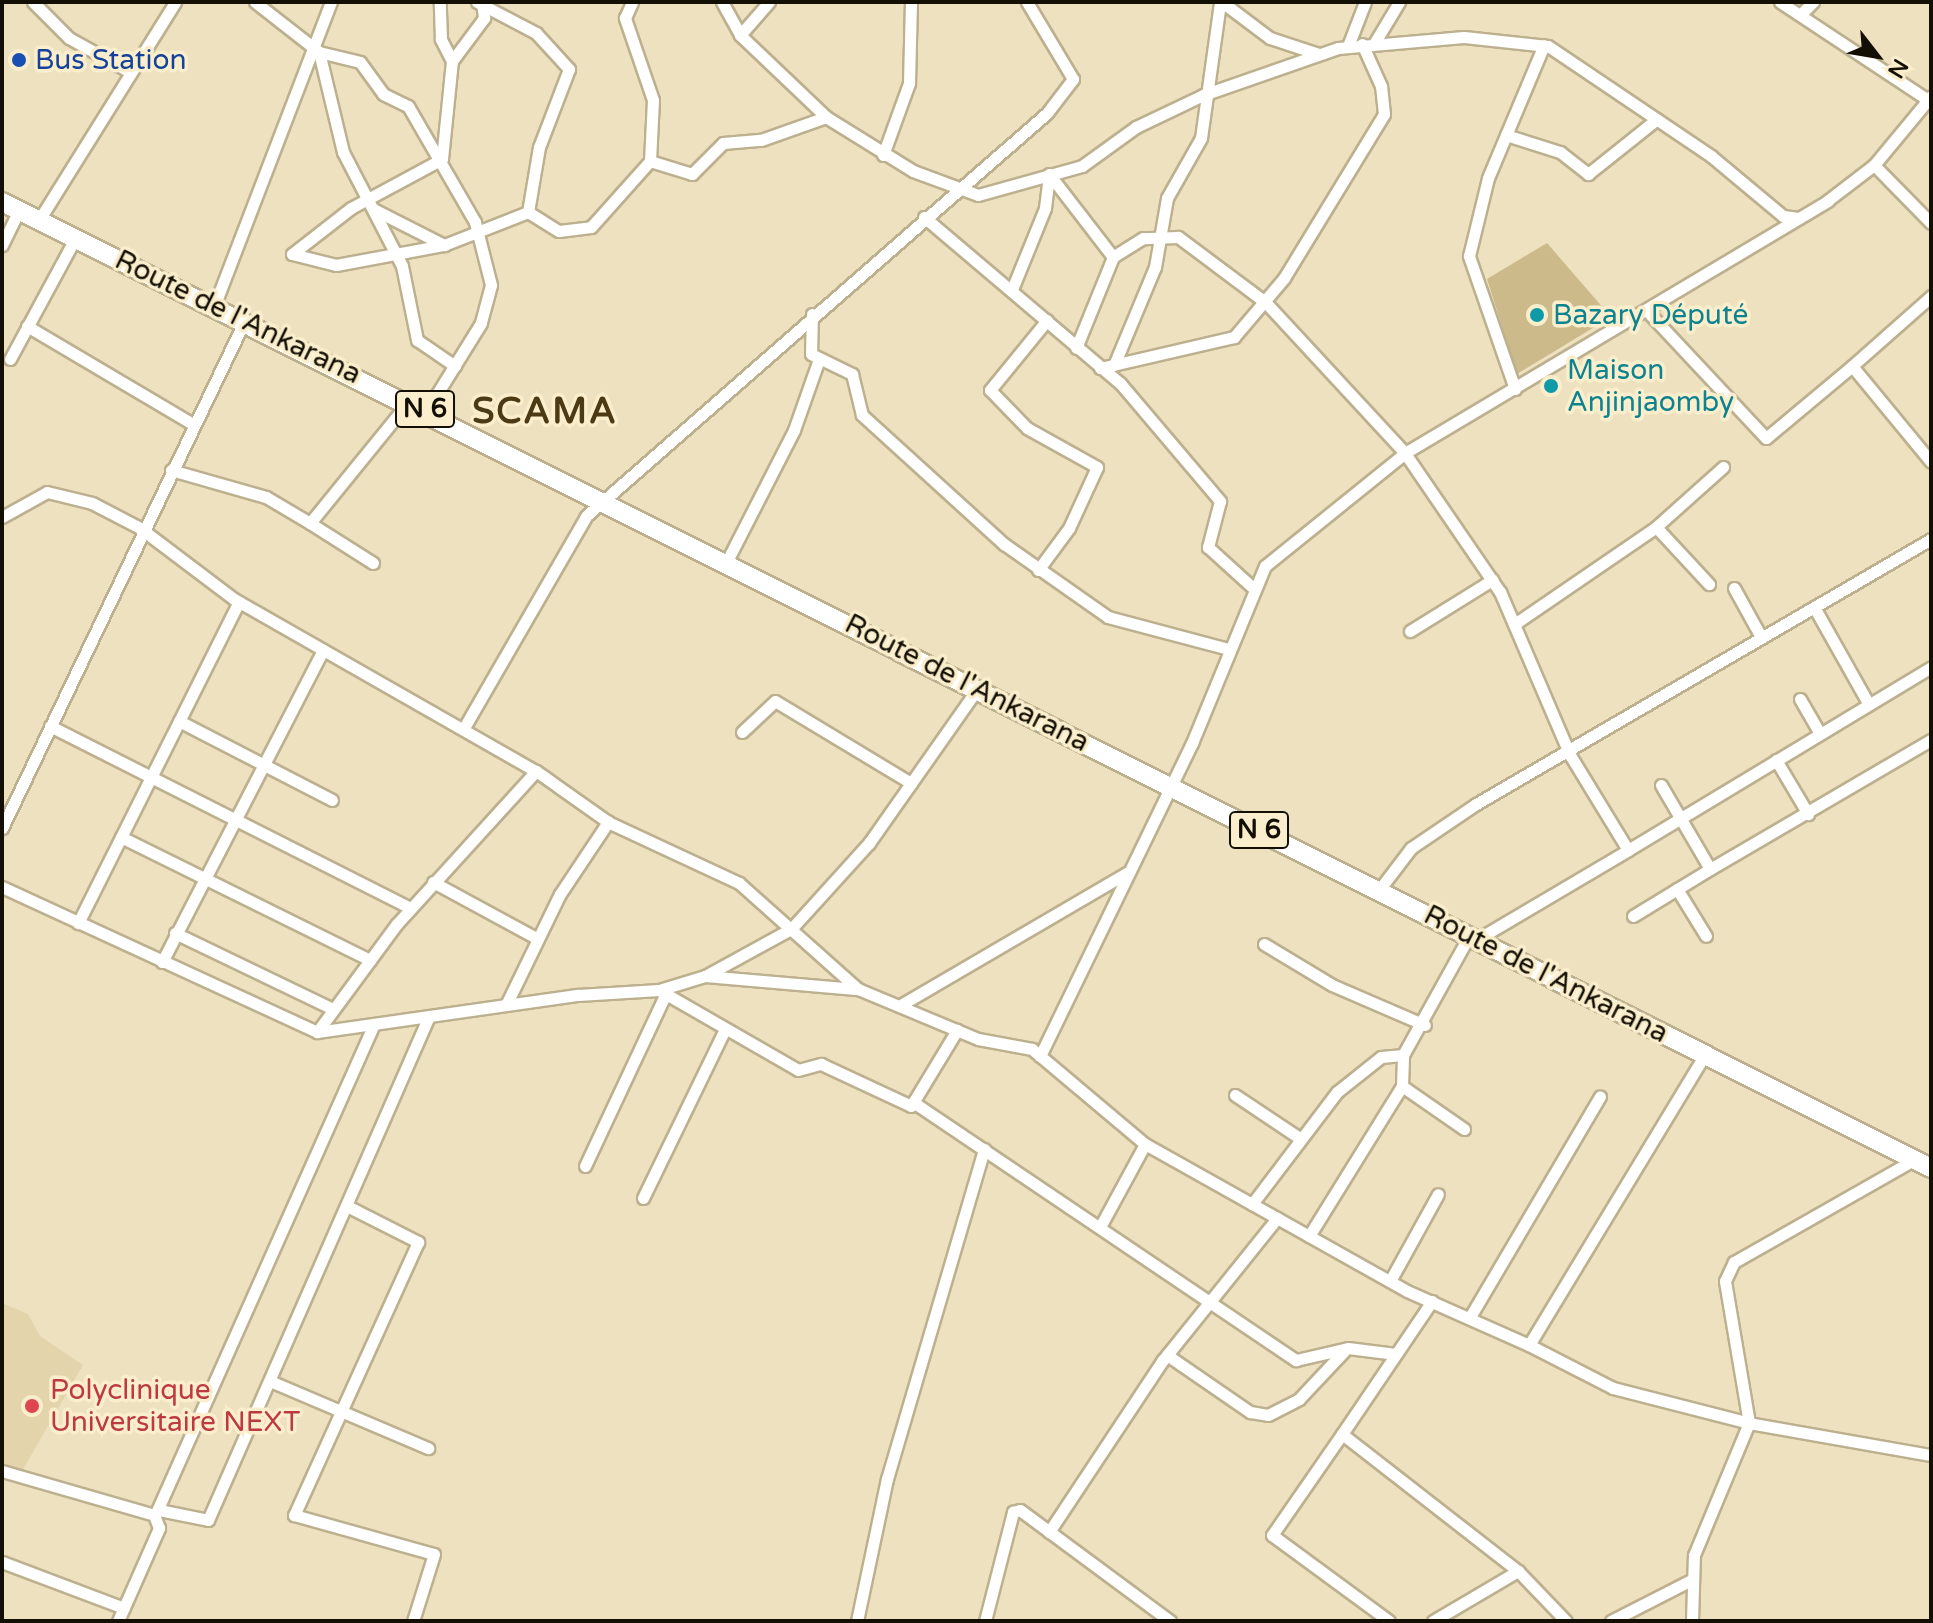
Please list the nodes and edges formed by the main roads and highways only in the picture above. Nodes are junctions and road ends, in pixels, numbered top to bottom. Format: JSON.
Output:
{"nodes":[{"id":1,"x":10,"y":206,"type":"edge"},
{"id":2,"x":1923,"y":1163,"type":"edge"}],
"edges":[{"from":1,"to":2,"type":"main road","name":"Route de l'Ankarana","number":"N 6"}]}
